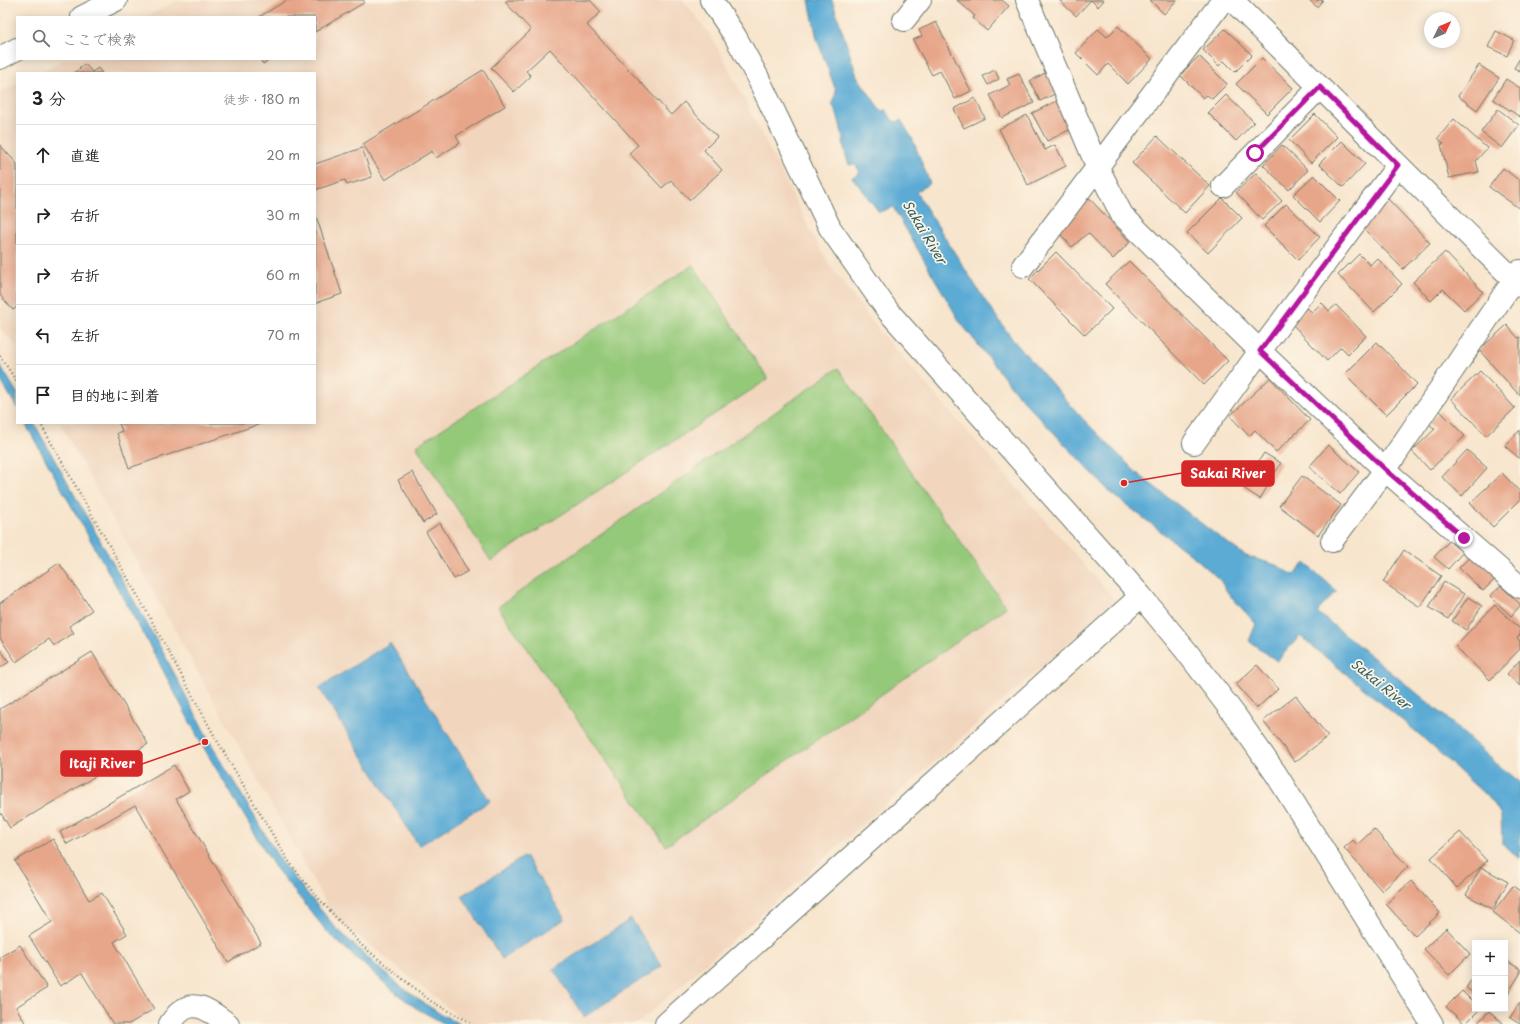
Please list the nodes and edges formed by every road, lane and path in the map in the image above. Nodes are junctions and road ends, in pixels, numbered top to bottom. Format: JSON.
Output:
{"nodes":[{"id":1,"x":116,"y":0,"type":"edge"},
{"id":2,"x":711,"y":0,"type":"edge"},
{"id":3,"x":920,"y":0,"type":"edge"},
{"id":4,"x":1027,"y":0,"type":"edge"},
{"id":5,"x":1223,"y":0,"type":"edge"},
{"id":6,"x":1232,"y":0,"type":"edge"},
{"id":7,"x":84,"y":16,"type":"edge"},
{"id":8,"x":904,"y":20,"type":"dead end"},
{"id":9,"x":16,"y":50,"type":"edge"},
{"id":10,"x":0,"y":58,"type":"edge"},
{"id":11,"x":1320,"y":87,"type":"junction"},
{"id":12,"x":1398,"y":165,"type":"junction"},
{"id":13,"x":1097,"y":166,"type":"junction"},
{"id":14,"x":1223,"y":186,"type":"dead end"},
{"id":15,"x":1023,"y":266,"type":"dead end"},
{"id":16,"x":1518,"y":279,"type":"edge"},
{"id":17,"x":1260,"y":351,"type":"junction"},
{"id":18,"x":0,"y":356,"type":"edge"},
{"id":19,"x":16,"y":380,"type":"edge"},
{"id":20,"x":41,"y":424,"type":"edge"},
{"id":21,"x":1194,"y":443,"type":"dead end"},
{"id":22,"x":1386,"y":470,"type":"junction"},
{"id":23,"x":1332,"y":541,"type":"dead end"},
{"id":24,"x":1520,"y":587,"type":"edge"},
{"id":25,"x":1141,"y":596,"type":"junction"},
{"id":26,"x":170,"y":1024,"type":"edge"},
{"id":27,"x":228,"y":1024,"type":"edge"},
{"id":28,"x":473,"y":1024,"type":"edge"},
{"id":29,"x":666,"y":1024,"type":"edge"},
{"id":30,"x":1432,"y":1024,"type":"edge"}],
"edges":[{"from":1,"to":7,"type":"street"},
{"from":2,"to":25,"type":"street"},
{"from":3,"to":8,"type":"street"},
{"from":4,"to":13,"type":"street"},
{"from":5,"to":13,"type":"street"},
{"from":6,"to":11,"type":"street"},
{"from":9,"to":10,"type":"street"},
{"from":11,"to":12,"type":"street"},
{"from":11,"to":14,"type":"street"},
{"from":12,"to":16,"type":"street"},
{"from":12,"to":17,"type":"street"},
{"from":13,"to":15,"type":"street"},
{"from":13,"to":17,"type":"street"},
{"from":16,"to":22,"type":"street"},
{"from":17,"to":21,"type":"street"},
{"from":17,"to":22,"type":"street"},
{"from":18,"to":19,"type":"path"},
{"from":20,"to":28,"type":"path"},
{"from":22,"to":23,"type":"street"},
{"from":22,"to":24,"type":"street"},
{"from":25,"to":29,"type":"street"},
{"from":25,"to":30,"type":"street"},
{"from":26,"to":27,"type":"street"}]}
